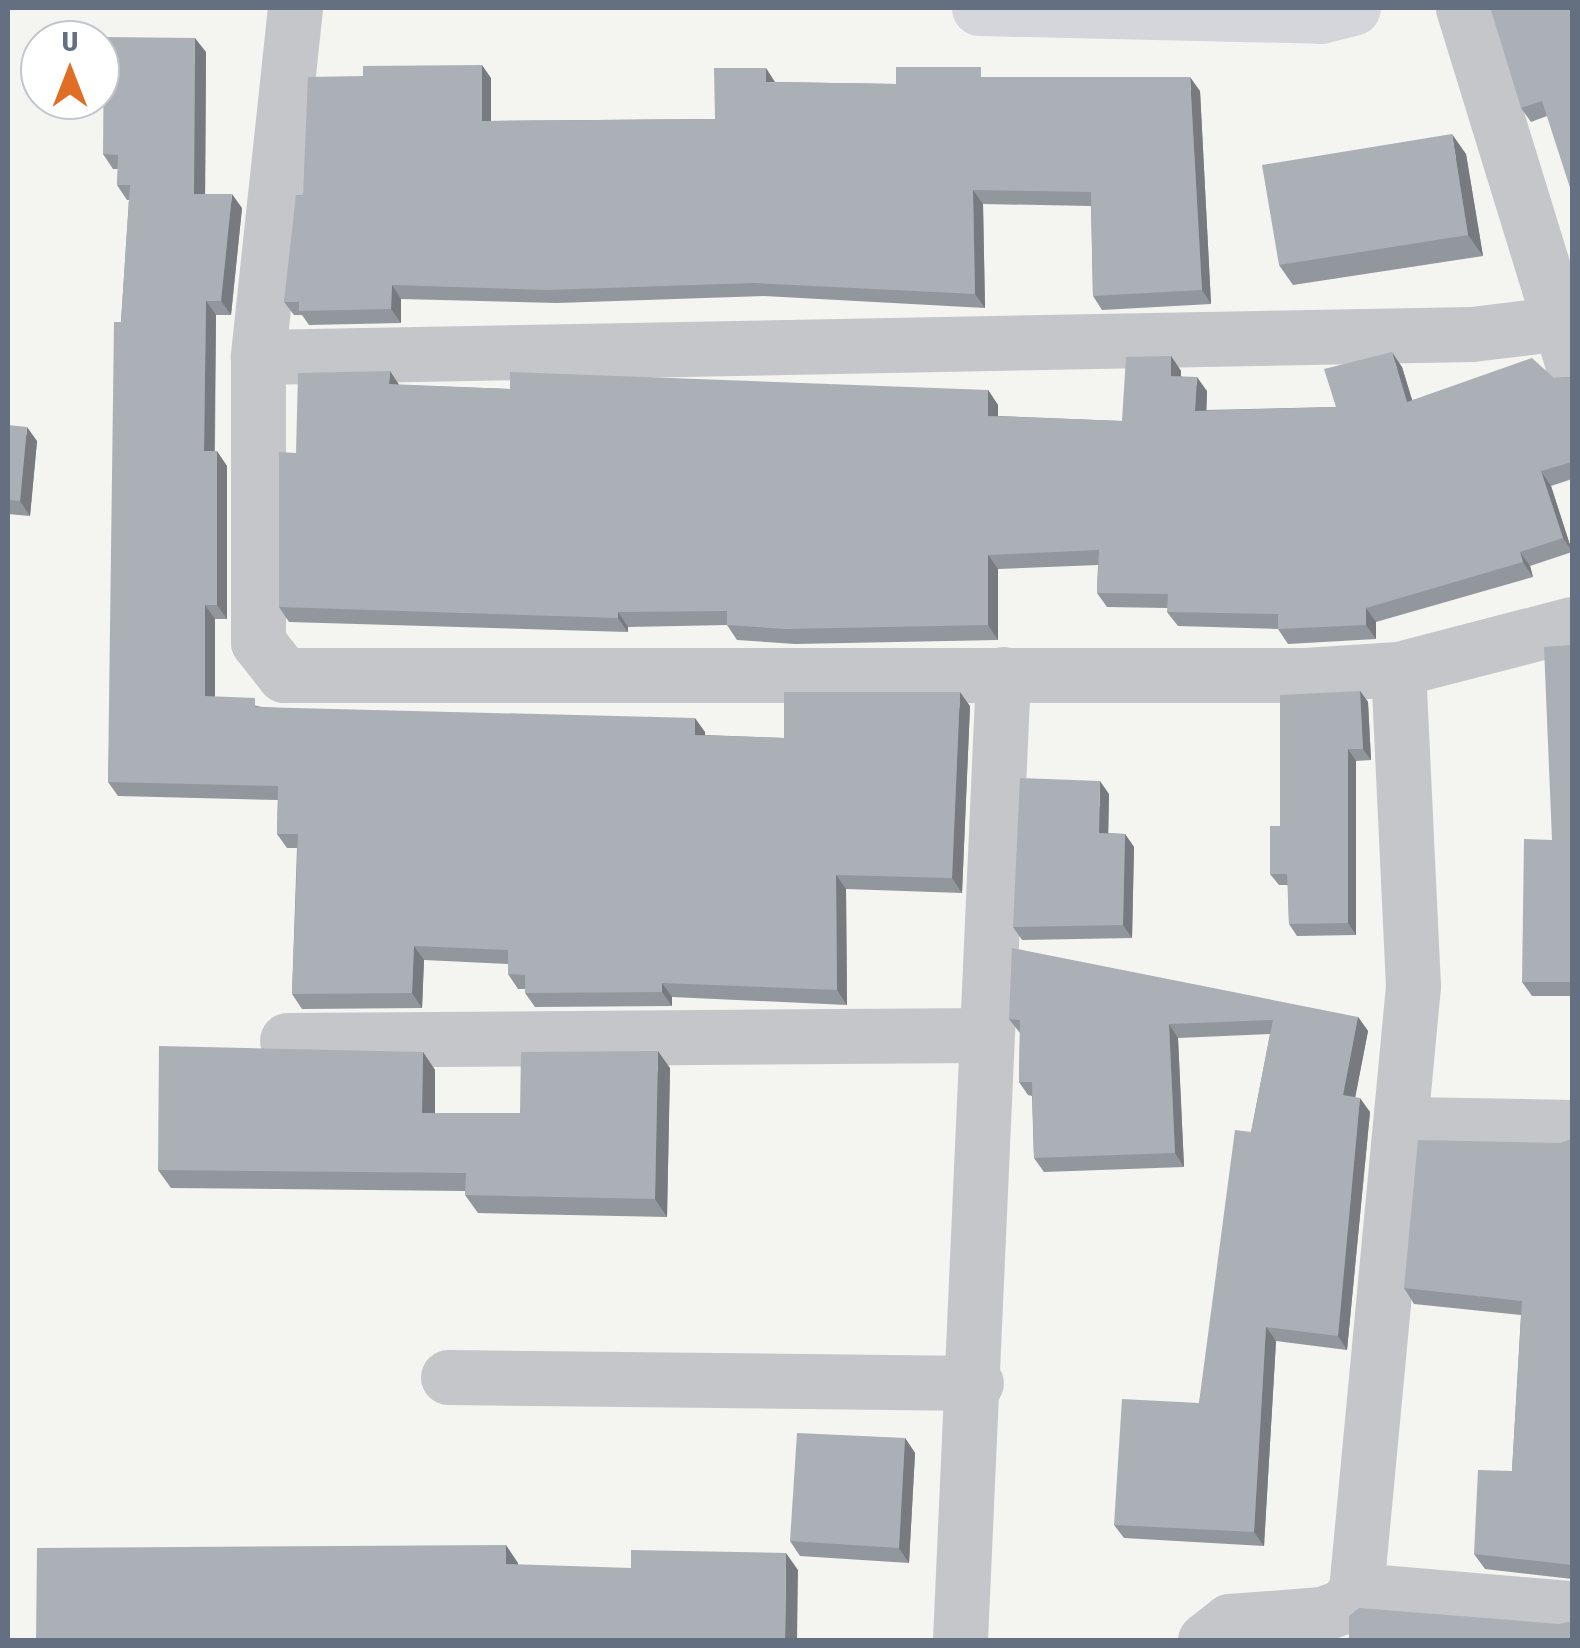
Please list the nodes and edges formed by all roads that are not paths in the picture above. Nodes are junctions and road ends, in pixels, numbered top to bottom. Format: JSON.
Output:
{"nodes":[{"id":1,"x":294,"y":8,"type":"edge"},
{"id":2,"x":978,"y":8,"type":"edge"},
{"id":3,"x":1353,"y":8,"type":"edge"},
{"id":4,"x":1463,"y":8,"type":"edge"},
{"id":5,"x":1566,"y":343,"type":"edge"},
{"id":6,"x":258,"y":357,"type":"junction"},
{"id":7,"x":1572,"y":624,"type":"edge"},
{"id":8,"x":1398,"y":669,"type":"junction"},
{"id":9,"x":1003,"y":674,"type":"junction"},
{"id":10,"x":986,"y":1035,"type":"junction"},
{"id":11,"x":287,"y":1040,"type":"dead end"},
{"id":12,"x":1404,"y":1124,"type":"junction"},
{"id":13,"x":1572,"y":1127,"type":"edge"},
{"id":14,"x":448,"y":1377,"type":"dead end"},
{"id":15,"x":976,"y":1384,"type":"junction"},
{"id":16,"x":1356,"y":1590,"type":"junction"},
{"id":17,"x":1572,"y":1608,"type":"edge"},
{"id":18,"x":960,"y":1640,"type":"edge"},
{"id":19,"x":1204,"y":1640,"type":"edge"}],
"edges":[{"from":1,"to":6,"type":"street"},
{"from":2,"to":3,"type":"main road"},
{"from":4,"to":5,"type":"street"},
{"from":5,"to":6,"type":"street"},
{"from":6,"to":9,"type":"street"},
{"from":7,"to":8,"type":"street"},
{"from":8,"to":9,"type":"street"},
{"from":8,"to":12,"type":"street"},
{"from":9,"to":10,"type":"street"},
{"from":10,"to":11,"type":"street"},
{"from":10,"to":15,"type":"street"},
{"from":12,"to":13,"type":"street"},
{"from":12,"to":16,"type":"street"},
{"from":14,"to":15,"type":"street"},
{"from":15,"to":18,"type":"street"},
{"from":16,"to":17,"type":"street"},
{"from":16,"to":19,"type":"street"}]}
